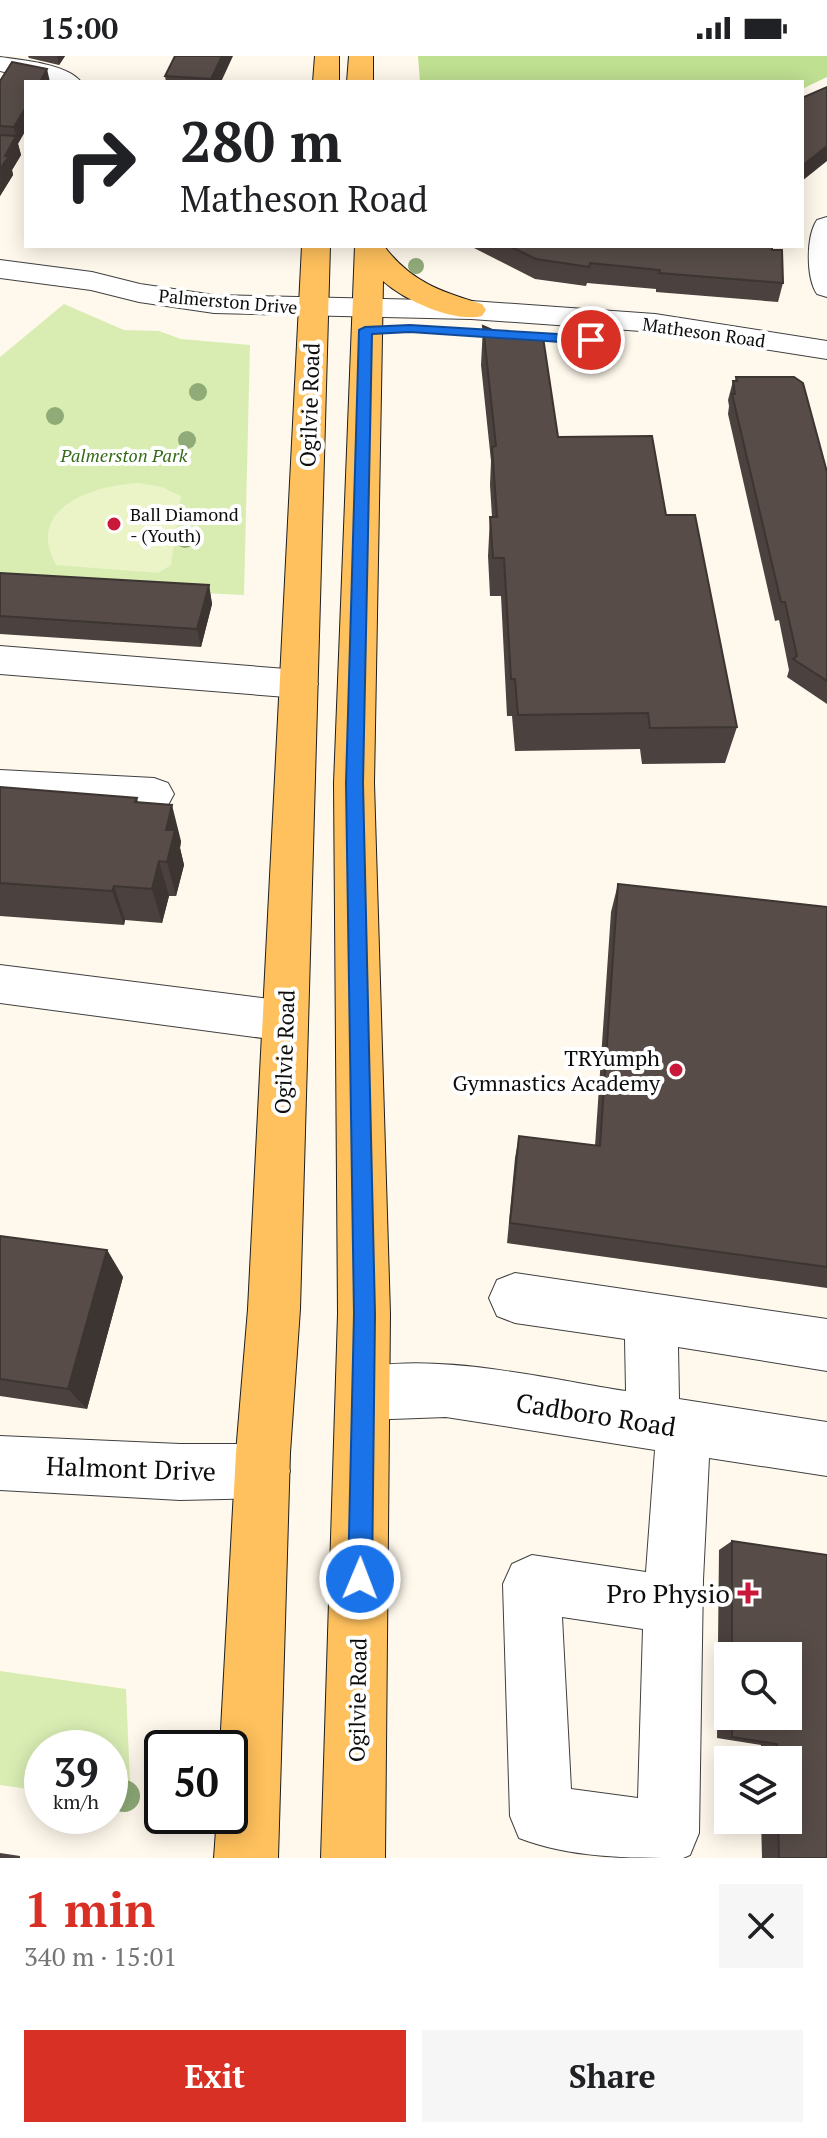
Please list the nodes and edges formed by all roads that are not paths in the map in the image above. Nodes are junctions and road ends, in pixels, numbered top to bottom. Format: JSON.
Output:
{"nodes":[{"id":1,"x":327,"y":56,"type":"edge"},
{"id":2,"x":361,"y":56,"type":"edge"},
{"id":3,"x":0,"y":64,"type":"edge"},
{"id":4,"x":63,"y":80,"type":"edge"},
{"id":5,"x":326,"y":80,"type":"edge"},
{"id":6,"x":360,"y":80,"type":"edge"},
{"id":7,"x":827,"y":226,"type":"edge"},
{"id":8,"x":804,"y":230,"type":"edge"},
{"id":9,"x":827,"y":232,"type":"edge"},
{"id":10,"x":316,"y":248,"type":"edge"},
{"id":11,"x":369,"y":248,"type":"edge"},
{"id":12,"x":370,"y":248,"type":"edge"},
{"id":13,"x":16,"y":262,"type":"edge"},
{"id":14,"x":827,"y":288,"type":"edge"},
{"id":15,"x":471,"y":310,"type":"junction"},
{"id":16,"x":312,"y":319,"type":"junction"},
{"id":17,"x":365,"y":320,"type":"junction"},
{"id":18,"x":815,"y":348,"type":"edge"},
{"id":19,"x":0,"y":660,"type":"edge"},
{"id":20,"x":299,"y":684,"type":"junction"},
{"id":21,"x":0,"y":786,"type":"edge"},
{"id":22,"x":154,"y":794,"type":"dead end"},
{"id":23,"x":0,"y":984,"type":"edge"},
{"id":24,"x":285,"y":1021,"type":"junction"},
{"id":25,"x":515,"y":1298,"type":"dead end"},
{"id":26,"x":651,"y":1317,"type":"junction"},
{"id":27,"x":827,"y":1345,"type":"edge"},
{"id":28,"x":364,"y":1393,"type":"junction"},
{"id":29,"x":668,"y":1426,"type":"junction"},
{"id":30,"x":827,"y":1449,"type":"edge"},
{"id":31,"x":0,"y":1463,"type":"edge"},
{"id":32,"x":263,"y":1471,"type":"junction"},
{"id":33,"x":674,"y":1605,"type":"dead end"},
{"id":34,"x":246,"y":1858,"type":"edge"},
{"id":35,"x":353,"y":1858,"type":"edge"}],
"edges":[{"from":1,"to":5,"type":"main road"},
{"from":2,"to":6,"type":"main road"},
{"from":3,"to":4,"type":"street"},
{"from":7,"to":9,"type":"street"},
{"from":8,"to":9,"type":"street"},
{"from":9,"to":14,"type":"street"},
{"from":10,"to":16,"type":"main road","name":"Ogilvie Road"},
{"from":11,"to":17,"type":"main road","name":"Ogilvie Road"},
{"from":12,"to":15,"type":"main road"},
{"from":13,"to":16,"type":"street","name":"Palmerston Drive"},
{"from":15,"to":17,"type":"street","name":"Matheson Road"},
{"from":15,"to":18,"type":"street","name":"Matheson Road"},
{"from":16,"to":17,"type":"street","name":"Palmerston Drive"},
{"from":16,"to":20,"type":"main road","name":"Ogilvie Road"},
{"from":17,"to":18,"type":"street","name":"Matheson Road"},
{"from":17,"to":28,"type":"main road","name":"Ogilvie Road"},
{"from":19,"to":20,"type":"street"},
{"from":20,"to":24,"type":"main road","name":"Ogilvie Road"},
{"from":21,"to":22,"type":"street"},
{"from":23,"to":24,"type":"street"},
{"from":24,"to":32,"type":"main road","name":"Ogilvie Road"},
{"from":25,"to":26,"type":"street"},
{"from":26,"to":27,"type":"street"},
{"from":26,"to":29,"type":"street"},
{"from":28,"to":29,"type":"street","name":"Cadboro Road"},
{"from":28,"to":35,"type":"main road","name":"Ogilvie Road"},
{"from":29,"to":30,"type":"street","name":"Cadboro Road"},
{"from":29,"to":33,"type":"street"},
{"from":31,"to":32,"type":"street","name":"Halmont Drive"},
{"from":32,"to":34,"type":"main road","name":"Ogilvie Road"}]}
